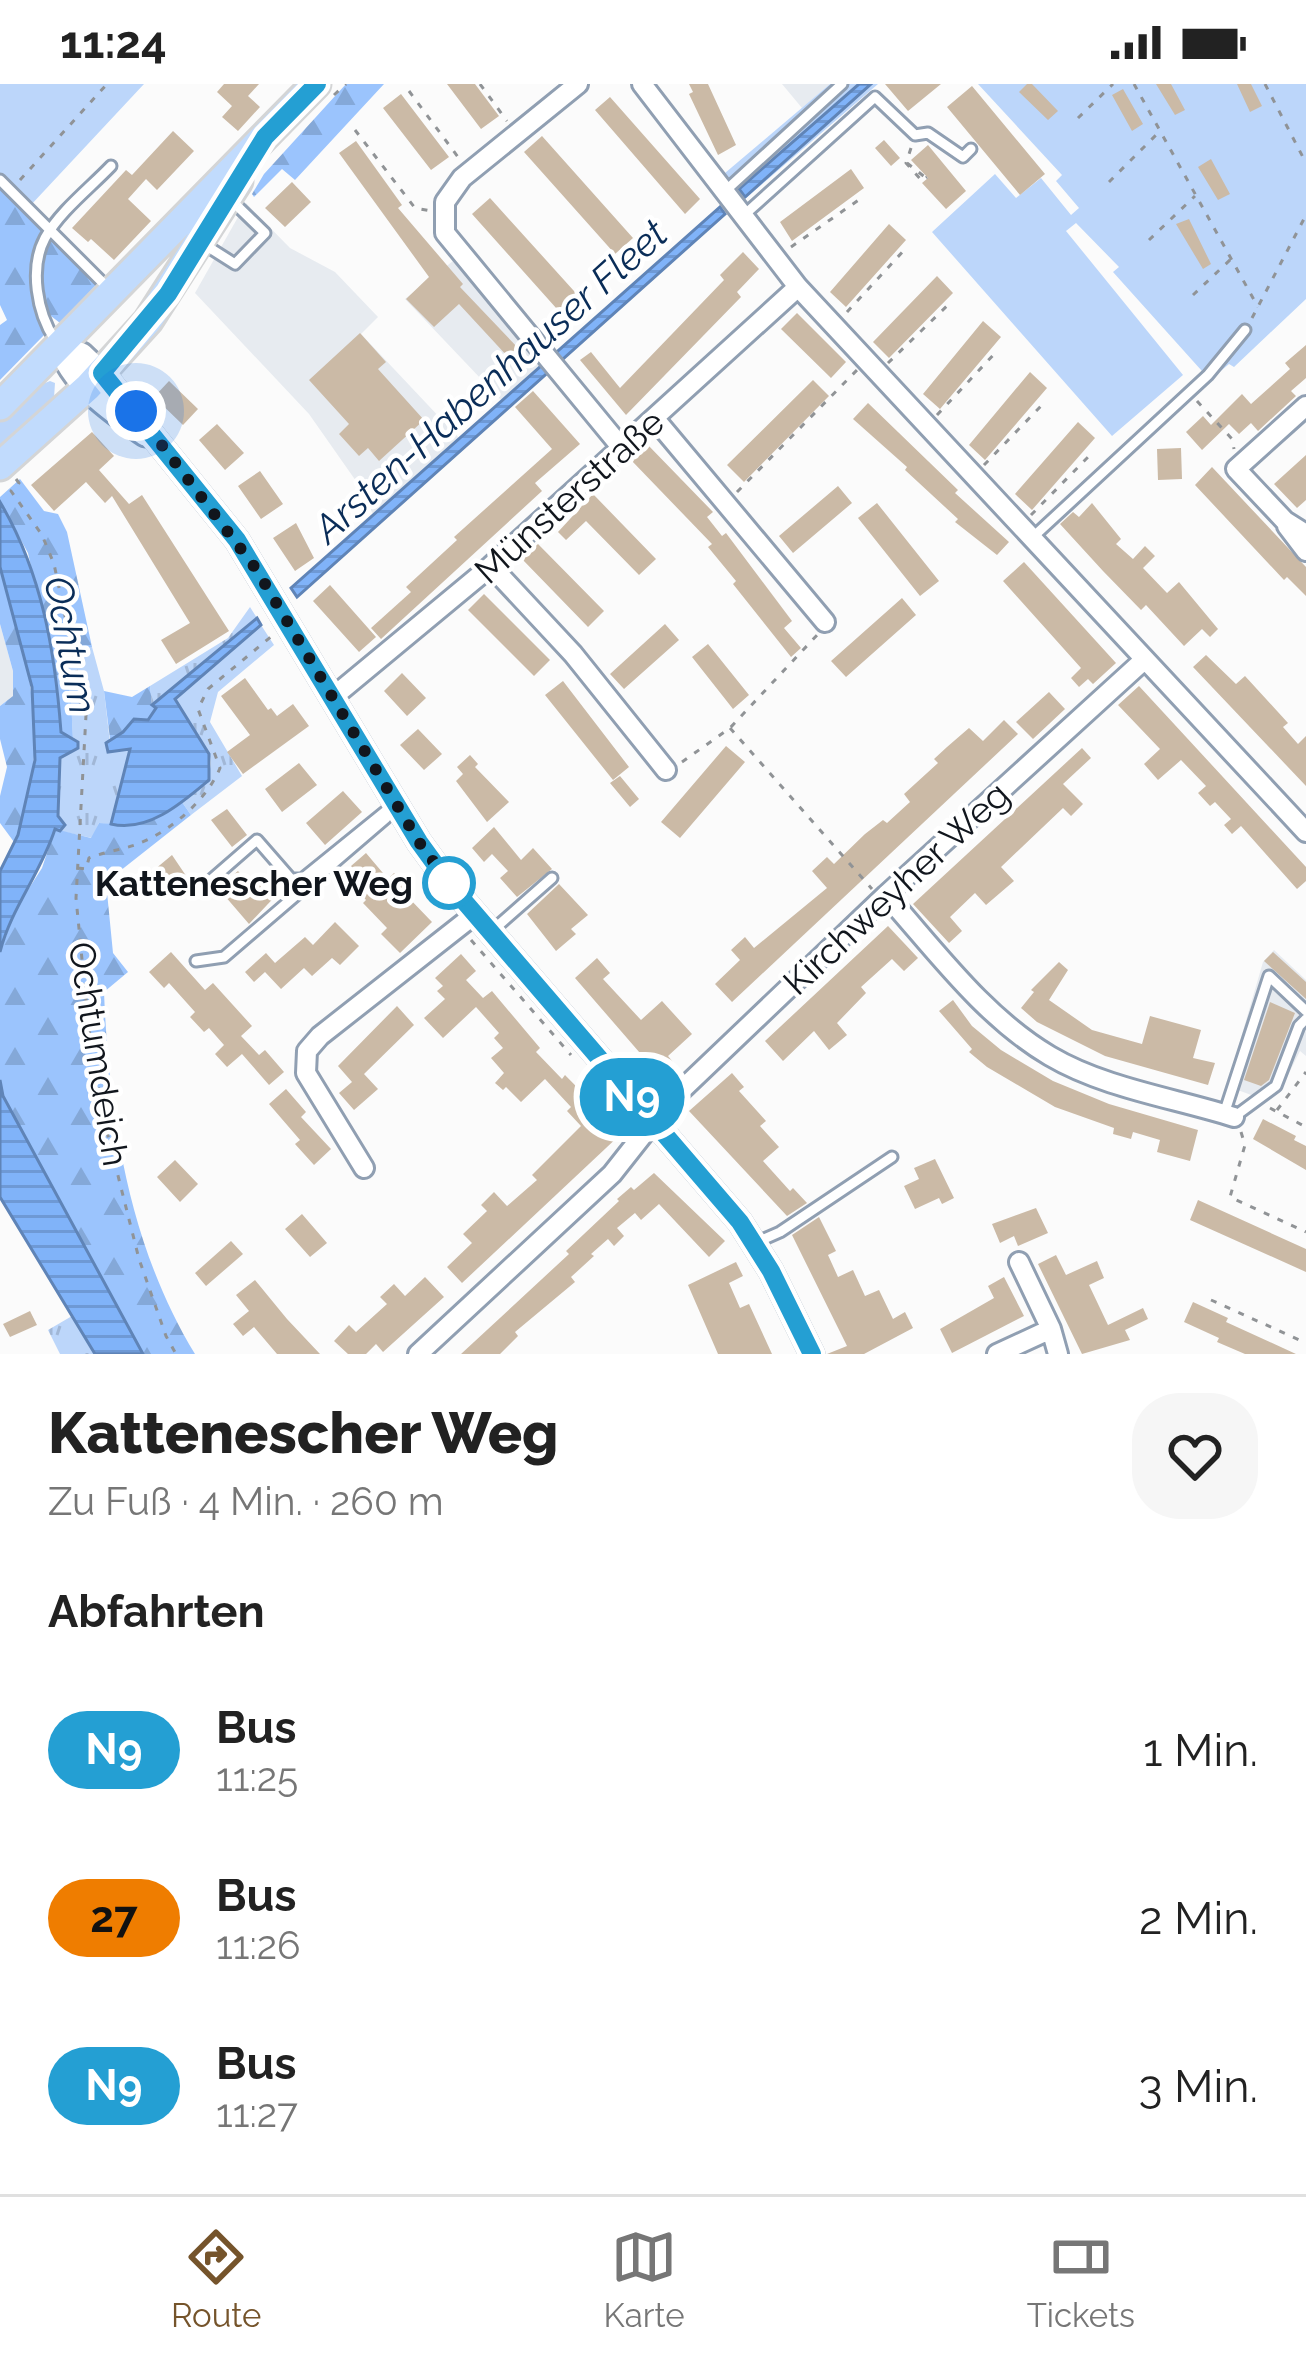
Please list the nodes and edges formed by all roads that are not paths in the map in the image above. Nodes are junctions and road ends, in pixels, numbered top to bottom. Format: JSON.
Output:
{"nodes":[{"id":1,"x":316,"y":84,"type":"edge"},
{"id":2,"x":578,"y":84,"type":"edge"},
{"id":3,"x":642,"y":84,"type":"edge"},
{"id":4,"x":822,"y":84,"type":"edge"},
{"id":5,"x":842,"y":84,"type":"edge"},
{"id":6,"x":831,"y":94,"type":"junction"},
{"id":7,"x":265,"y":137,"type":"junction"},
{"id":8,"x":971,"y":149,"type":"dead end"},
{"id":9,"x":111,"y":166,"type":"dead end"},
{"id":10,"x":0,"y":180,"type":"edge"},
{"id":11,"x":724,"y":193,"type":"junction"},
{"id":12,"x":228,"y":197,"type":"junction"},
{"id":13,"x":742,"y":217,"type":"junction"},
{"id":14,"x":51,"y":230,"type":"junction"},
{"id":15,"x":202,"y":243,"type":"junction"},
{"id":16,"x":798,"y":287,"type":"junction"},
{"id":17,"x":112,"y":292,"type":"junction"},
{"id":18,"x":1245,"y":330,"type":"road end"},
{"id":19,"x":61,"y":346,"type":"junction"},
{"id":20,"x":31,"y":376,"type":"junction"},
{"id":21,"x":95,"y":380,"type":"junction"},
{"id":22,"x":0,"y":406,"type":"edge"},
{"id":23,"x":1306,"y":406,"type":"edge"},
{"id":24,"x":60,"y":411,"type":"junction"},
{"id":25,"x":655,"y":419,"type":"junction"},
{"id":26,"x":621,"y":447,"type":"junction"},
{"id":27,"x":7,"y":471,"type":"edge"},
{"id":28,"x":1286,"y":521,"type":"junction"},
{"id":29,"x":1027,"y":531,"type":"junction"},
{"id":30,"x":1306,"y":534,"type":"edge"},
{"id":31,"x":1306,"y":551,"type":"edge"},
{"id":32,"x":491,"y":566,"type":"junction"},
{"id":33,"x":825,"y":622,"type":"road end"},
{"id":34,"x":1144,"y":660,"type":"junction"},
{"id":35,"x":333,"y":697,"type":"junction"},
{"id":36,"x":666,"y":770,"type":"road end"},
{"id":37,"x":397,"y":804,"type":"junction"},
{"id":38,"x":1306,"y":832,"type":"edge"},
{"id":39,"x":552,"y":878,"type":"dead end"},
{"id":40,"x":211,"y":880,"type":"dead end"},
{"id":41,"x":883,"y":897,"type":"junction"},
{"id":42,"x":474,"y":915,"type":"junction"},
{"id":43,"x":489,"y":934,"type":"junction"},
{"id":44,"x":196,"y":961,"type":"dead end"},
{"id":45,"x":1306,"y":1015,"type":"edge"},
{"id":46,"x":1229,"y":1115,"type":"junction"},
{"id":47,"x":654,"y":1122,"type":"junction"},
{"id":48,"x":892,"y":1157,"type":"dead end"},
{"id":49,"x":364,"y":1168,"type":"dead end"},
{"id":50,"x":754,"y":1244,"type":"junction"},
{"id":51,"x":1019,"y":1262,"type":"dead end"},
{"id":52,"x":1051,"y":1329,"type":"junction"},
{"id":53,"x":1023,"y":1349,"type":"edge"},
{"id":54,"x":418,"y":1354,"type":"edge"},
{"id":55,"x":812,"y":1354,"type":"edge"},
{"id":56,"x":998,"y":1354,"type":"edge"},
{"id":57,"x":1058,"y":1354,"type":"edge"}],
"edges":[{"from":1,"to":7,"type":"main road"},
{"from":2,"to":26,"type":"street"},
{"from":3,"to":11,"type":"street"},
{"from":4,"to":6,"type":"lane"},
{"from":5,"to":6,"type":"lane"},
{"from":6,"to":11,"type":"lane"},
{"from":7,"to":12,"type":"main road"},
{"from":7,"to":17,"type":"main road"},
{"from":8,"to":13,"type":"lane"},
{"from":9,"to":14,"type":"lane"},
{"from":10,"to":14,"type":"lane"},
{"from":11,"to":13,"type":"street"},
{"from":12,"to":15,"type":"main road"},
{"from":12,"to":15,"type":"lane"},
{"from":13,"to":16,"type":"street"},
{"from":14,"to":17,"type":"lane"},
{"from":14,"to":19,"type":"lane"},
{"from":15,"to":21,"type":"main road"},
{"from":16,"to":25,"type":"street","name":"Münsterstraße"},
{"from":16,"to":29,"type":"street"},
{"from":17,"to":19,"type":"main road"},
{"from":18,"to":29,"type":"lane"},
{"from":19,"to":20,"type":"main road"},
{"from":19,"to":21,"type":"street"},
{"from":20,"to":22,"type":"main road"},
{"from":20,"to":24,"type":"main road"},
{"from":21,"to":24,"type":"main road"},
{"from":21,"to":35,"type":"street"},
{"from":23,"to":28,"type":"street"},
{"from":24,"to":27,"type":"main road"},
{"from":25,"to":26,"type":"street","name":"Münsterstraße"},
{"from":25,"to":33,"type":"street"},
{"from":26,"to":32,"type":"street","name":"Münsterstraße"},
{"from":28,"to":30,"type":"street"},
{"from":28,"to":31,"type":"street"},
{"from":29,"to":34,"type":"street"},
{"from":32,"to":35,"type":"street","name":"Münsterstraße"},
{"from":32,"to":36,"type":"street"},
{"from":34,"to":38,"type":"street"},
{"from":34,"to":41,"type":"street","name":"Kirchweyher Weg"},
{"from":35,"to":37,"type":"street"},
{"from":37,"to":40,"type":"lane"},
{"from":37,"to":42,"type":"street"},
{"from":37,"to":44,"type":"lane"},
{"from":39,"to":43,"type":"lane"},
{"from":41,"to":46,"type":"street"},
{"from":41,"to":47,"type":"street","name":"Kirchweyher Weg"},
{"from":42,"to":43,"type":"street"},
{"from":42,"to":49,"type":"street"},
{"from":43,"to":47,"type":"street"},
{"from":45,"to":46,"type":"lane"},
{"from":45,"to":46,"type":"lane"},
{"from":47,"to":50,"type":"street"},
{"from":47,"to":54,"type":"street"},
{"from":48,"to":50,"type":"lane"},
{"from":50,"to":55,"type":"street"},
{"from":51,"to":52,"type":"street"},
{"from":52,"to":53,"type":"street"},
{"from":52,"to":57,"type":"street"},
{"from":53,"to":56,"type":"street"}]}
